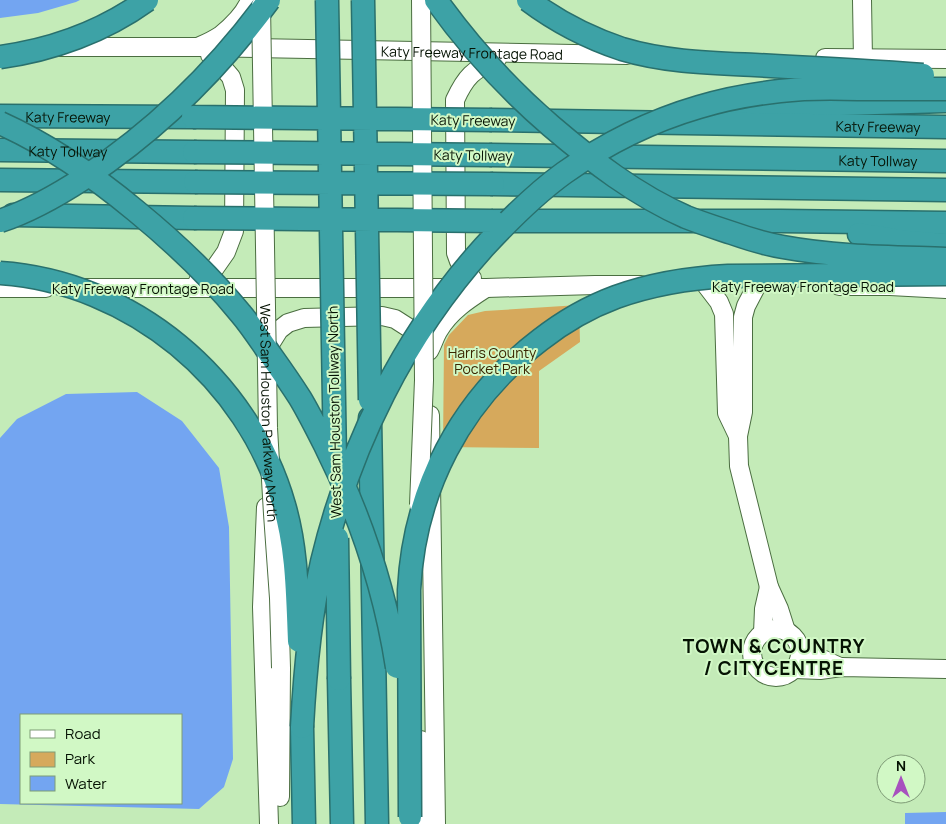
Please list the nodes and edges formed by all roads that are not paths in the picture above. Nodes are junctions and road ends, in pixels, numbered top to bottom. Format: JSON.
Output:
{"nodes":[{"id":1,"x":147,"y":0,"type":"edge"},
{"id":2,"x":250,"y":0,"type":"edge"},
{"id":3,"x":260,"y":0,"type":"edge"},
{"id":4,"x":269,"y":0,"type":"edge"},
{"id":5,"x":328,"y":0,"type":"edge"},
{"id":6,"x":363,"y":0,"type":"edge"},
{"id":7,"x":421,"y":0,"type":"edge"},
{"id":8,"x":426,"y":0,"type":"edge"},
{"id":9,"x":436,"y":0,"type":"edge"},
{"id":10,"x":528,"y":0,"type":"edge"},
{"id":11,"x":862,"y":0,"type":"edge"},
{"id":12,"x":199,"y":47,"type":"junction"},
{"id":13,"x":0,"y":48,"type":"edge"},
{"id":14,"x":265,"y":48,"type":"junction"},
{"id":15,"x":426,"y":51,"type":"junction"},
{"id":16,"x":519,"y":53,"type":"junction"},
{"id":17,"x":0,"y":57,"type":"edge"},
{"id":18,"x":863,"y":59,"type":"junction"},
{"id":19,"x":946,"y":59,"type":"edge"},
{"id":20,"x":946,"y":76,"type":"edge"},
{"id":21,"x":946,"y":89,"type":"edge"},
{"id":22,"x":946,"y":101,"type":"edge"},
{"id":23,"x":0,"y":114,"type":"edge"},
{"id":24,"x":576,"y":121,"type":"junction"},
{"id":25,"x":0,"y":123,"type":"edge"},
{"id":26,"x":946,"y":127,"type":"edge"},
{"id":27,"x":0,"y":150,"type":"edge"},
{"id":28,"x":946,"y":161,"type":"edge"},
{"id":29,"x":0,"y":180,"type":"edge"},
{"id":30,"x":946,"y":190,"type":"edge"},
{"id":31,"x":0,"y":214,"type":"edge"},
{"id":32,"x":72,"y":215,"type":"junction"},
{"id":33,"x":0,"y":221,"type":"edge"},
{"id":34,"x":781,"y":221,"type":"junction"},
{"id":35,"x":946,"y":223,"type":"edge"},
{"id":36,"x":946,"y":245,"type":"edge"},
{"id":37,"x":946,"y":259,"type":"edge"},
{"id":38,"x":0,"y":272,"type":"edge"},
{"id":39,"x":946,"y":274,"type":"edge"},
{"id":40,"x":706,"y":285,"type":"junction"},
{"id":41,"x":757,"y":285,"type":"junction"},
{"id":42,"x":0,"y":288,"type":"edge"},
{"id":43,"x":187,"y":288,"type":"junction"},
{"id":44,"x":271,"y":288,"type":"junction"},
{"id":45,"x":428,"y":288,"type":"junction"},
{"id":46,"x":486,"y":288,"type":"junction"},
{"id":47,"x":946,"y":288,"type":"edge"},
{"id":48,"x":269,"y":346,"type":"junction"},
{"id":49,"x":429,"y":351,"type":"junction"},
{"id":50,"x":738,"y":436,"type":"junction"},
{"id":51,"x":768,"y":587,"type":"junction"},
{"id":52,"x":786,"y":631,"type":"junction"},
{"id":53,"x":763,"y":633,"type":"junction"},
{"id":54,"x":800,"y":649,"type":"junction"},
{"id":55,"x":840,"y":667,"type":"junction"},
{"id":56,"x":794,"y":669,"type":"junction"},
{"id":57,"x":946,"y":669,"type":"edge"},
{"id":58,"x":302,"y":727,"type":"junction"},
{"id":59,"x":414,"y":822,"type":"edge"},
{"id":60,"x":270,"y":824,"type":"edge"},
{"id":61,"x":279,"y":824,"type":"edge"},
{"id":62,"x":304,"y":824,"type":"edge"},
{"id":63,"x":342,"y":824,"type":"edge"},
{"id":64,"x":377,"y":824,"type":"edge"},
{"id":65,"x":436,"y":824,"type":"edge"}],
"edges":[{"from":1,"to":17,"type":"highway","bridge":true},
{"from":2,"to":12,"type":"main road"},
{"from":3,"to":14,"type":"main road"},
{"from":3,"to":61,"type":"main road","name":"West Sam Houston Parkway North","bridge":true},
{"from":4,"to":33,"type":"highway","bridge":true},
{"from":5,"to":63,"type":"highway","name":"West Sam Houston Tollway North","bridge":true},
{"from":6,"to":64,"type":"highway","bridge":true},
{"from":7,"to":59,"type":"main road","bridge":true},
{"from":8,"to":15,"type":"main road"},
{"from":8,"to":16,"type":"main road"},
{"from":9,"to":37,"type":"highway","bridge":true},
{"from":10,"to":20,"type":"highway","bridge":true},
{"from":11,"to":18,"type":"main road"},
{"from":12,"to":13,"type":"main road","name":"Katy Freeway Frontage Road"},
{"from":12,"to":14,"type":"main road","name":"Katy Freeway Frontage Road"},
{"from":12,"to":43,"type":"main road"},
{"from":14,"to":15,"type":"main road","name":"Katy Freeway Frontage Road"},
{"from":14,"to":44,"type":"main road"},
{"from":15,"to":16,"type":"main road","name":"Katy Freeway Frontage Road"},
{"from":15,"to":45,"type":"main road"},
{"from":16,"to":18,"type":"main road","name":"Katy Freeway Frontage Road"},
{"from":16,"to":46,"type":"main road"},
{"from":18,"to":19,"type":"main road","name":"Katy Freeway Frontage Road"},
{"from":21,"to":58,"type":"highway","bridge":true},
{"from":22,"to":24,"type":"highway"},
{"from":23,"to":24,"type":"highway","name":"Katy Freeway","bridge":true},
{"from":24,"to":26,"type":"highway","name":"Katy Freeway"},
{"from":25,"to":59,"type":"highway","bridge":true},
{"from":27,"to":28,"type":"highway","name":"Katy Tollway","bridge":true},
{"from":29,"to":30,"type":"highway","name":"Katy Tollway","bridge":true},
{"from":31,"to":32,"type":"highway"},
{"from":32,"to":33,"type":"highway"},
{"from":32,"to":34,"type":"highway","bridge":true},
{"from":34,"to":35,"type":"highway"},
{"from":34,"to":36,"type":"highway"},
{"from":38,"to":58,"type":"highway","bridge":true},
{"from":39,"to":59,"type":"highway","bridge":true},
{"from":40,"to":41,"type":"main road","name":"Katy Freeway Frontage Road"},
{"from":40,"to":46,"type":"main road","name":"Katy Freeway Frontage Road"},
{"from":40,"to":50,"type":"main road"},
{"from":41,"to":47,"type":"main road","name":"Katy Freeway Frontage Road"},
{"from":41,"to":50,"type":"main road"},
{"from":42,"to":43,"type":"main road","name":"Katy Freeway Frontage Road"},
{"from":43,"to":44,"type":"main road","name":"Katy Freeway Frontage Road"},
{"from":43,"to":48,"type":"main road"},
{"from":44,"to":45,"type":"main road","name":"Katy Freeway Frontage Road"},
{"from":44,"to":48,"type":"main road"},
{"from":45,"to":46,"type":"main road","name":"Katy Freeway Frontage Road"},
{"from":45,"to":49,"type":"main road"},
{"from":46,"to":49,"type":"main road"},
{"from":48,"to":49,"type":"main road"},
{"from":48,"to":60,"type":"main road"},
{"from":49,"to":65,"type":"main road"},
{"from":50,"to":51,"type":"main road"},
{"from":51,"to":52,"type":"main road"},
{"from":51,"to":53,"type":"main road"},
{"from":52,"to":53,"type":"main road"},
{"from":52,"to":54,"type":"main road"},
{"from":53,"to":56,"type":"main road"},
{"from":54,"to":55,"type":"main road"},
{"from":54,"to":56,"type":"main road"},
{"from":55,"to":56,"type":"main road"},
{"from":55,"to":57,"type":"main road"},
{"from":58,"to":62,"type":"highway"}]}
